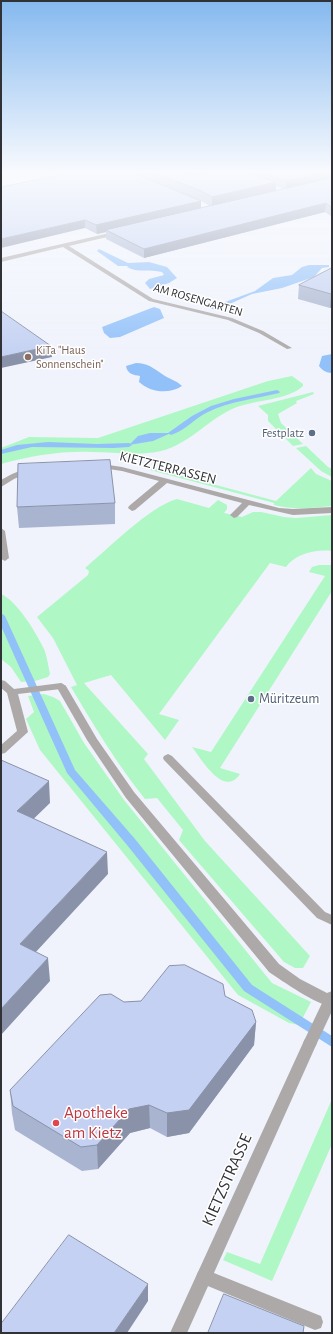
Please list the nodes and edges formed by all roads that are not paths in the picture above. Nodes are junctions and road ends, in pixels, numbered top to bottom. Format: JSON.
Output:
{"nodes":[{"id":1,"x":116,"y":233,"type":"edge"},
{"id":2,"x":63,"y":245,"type":"junction"},
{"id":3,"x":1,"y":260,"type":"edge"},
{"id":4,"x":289,"y":348,"type":"dead end"},
{"id":5,"x":89,"y":465,"type":"edge"},
{"id":6,"x":36,"y":469,"type":"edge"},
{"id":7,"x":166,"y":480,"type":"junction"},
{"id":8,"x":1,"y":485,"type":"edge"},
{"id":9,"x":247,"y":502,"type":"junction"},
{"id":10,"x":132,"y":508,"type":"dead end"},
{"id":11,"x":332,"y":510,"type":"edge"},
{"id":12,"x":234,"y":515,"type":"dead end"},
{"id":13,"x":1,"y":531,"type":"edge"},
{"id":14,"x":5,"y":558,"type":"dead end"},
{"id":15,"x":1,"y":683,"type":"edge"},
{"id":16,"x":12,"y":692,"type":"junction"},
{"id":17,"x":1,"y":751,"type":"edge"},
{"id":18,"x":168,"y":758,"type":"dead end"},
{"id":19,"x":332,"y":920,"type":"edge"},
{"id":20,"x":331,"y":1000,"type":"edge"},
{"id":21,"x":204,"y":1277,"type":"junction"},
{"id":22,"x":315,"y":1322,"type":"dead end"},
{"id":23,"x":178,"y":1333,"type":"edge"}],
"edges":[{"from":1,"to":2,"type":"street"},
{"from":2,"to":3,"type":"street"},
{"from":2,"to":4,"type":"street","name":"AM ROSENGARTEN"},
{"from":5,"to":7,"type":"street","name":"KIETZTERRASSEN"},
{"from":6,"to":8,"type":"street"},
{"from":7,"to":9,"type":"street","name":"KIETZTERRASSEN"},
{"from":7,"to":10,"type":"street"},
{"from":9,"to":11,"type":"street","name":"KIETZTERRASSEN"},
{"from":9,"to":12,"type":"street"},
{"from":13,"to":14,"type":"street"},
{"from":15,"to":16,"type":"street"},
{"from":16,"to":17,"type":"street"},
{"from":16,"to":20,"type":"street"},
{"from":18,"to":19,"type":"street"},
{"from":20,"to":21,"type":"street","name":"KIETZSTRASSE"},
{"from":21,"to":22,"type":"street"},
{"from":21,"to":23,"type":"street","name":"KIETZSTRASSE"}]}
